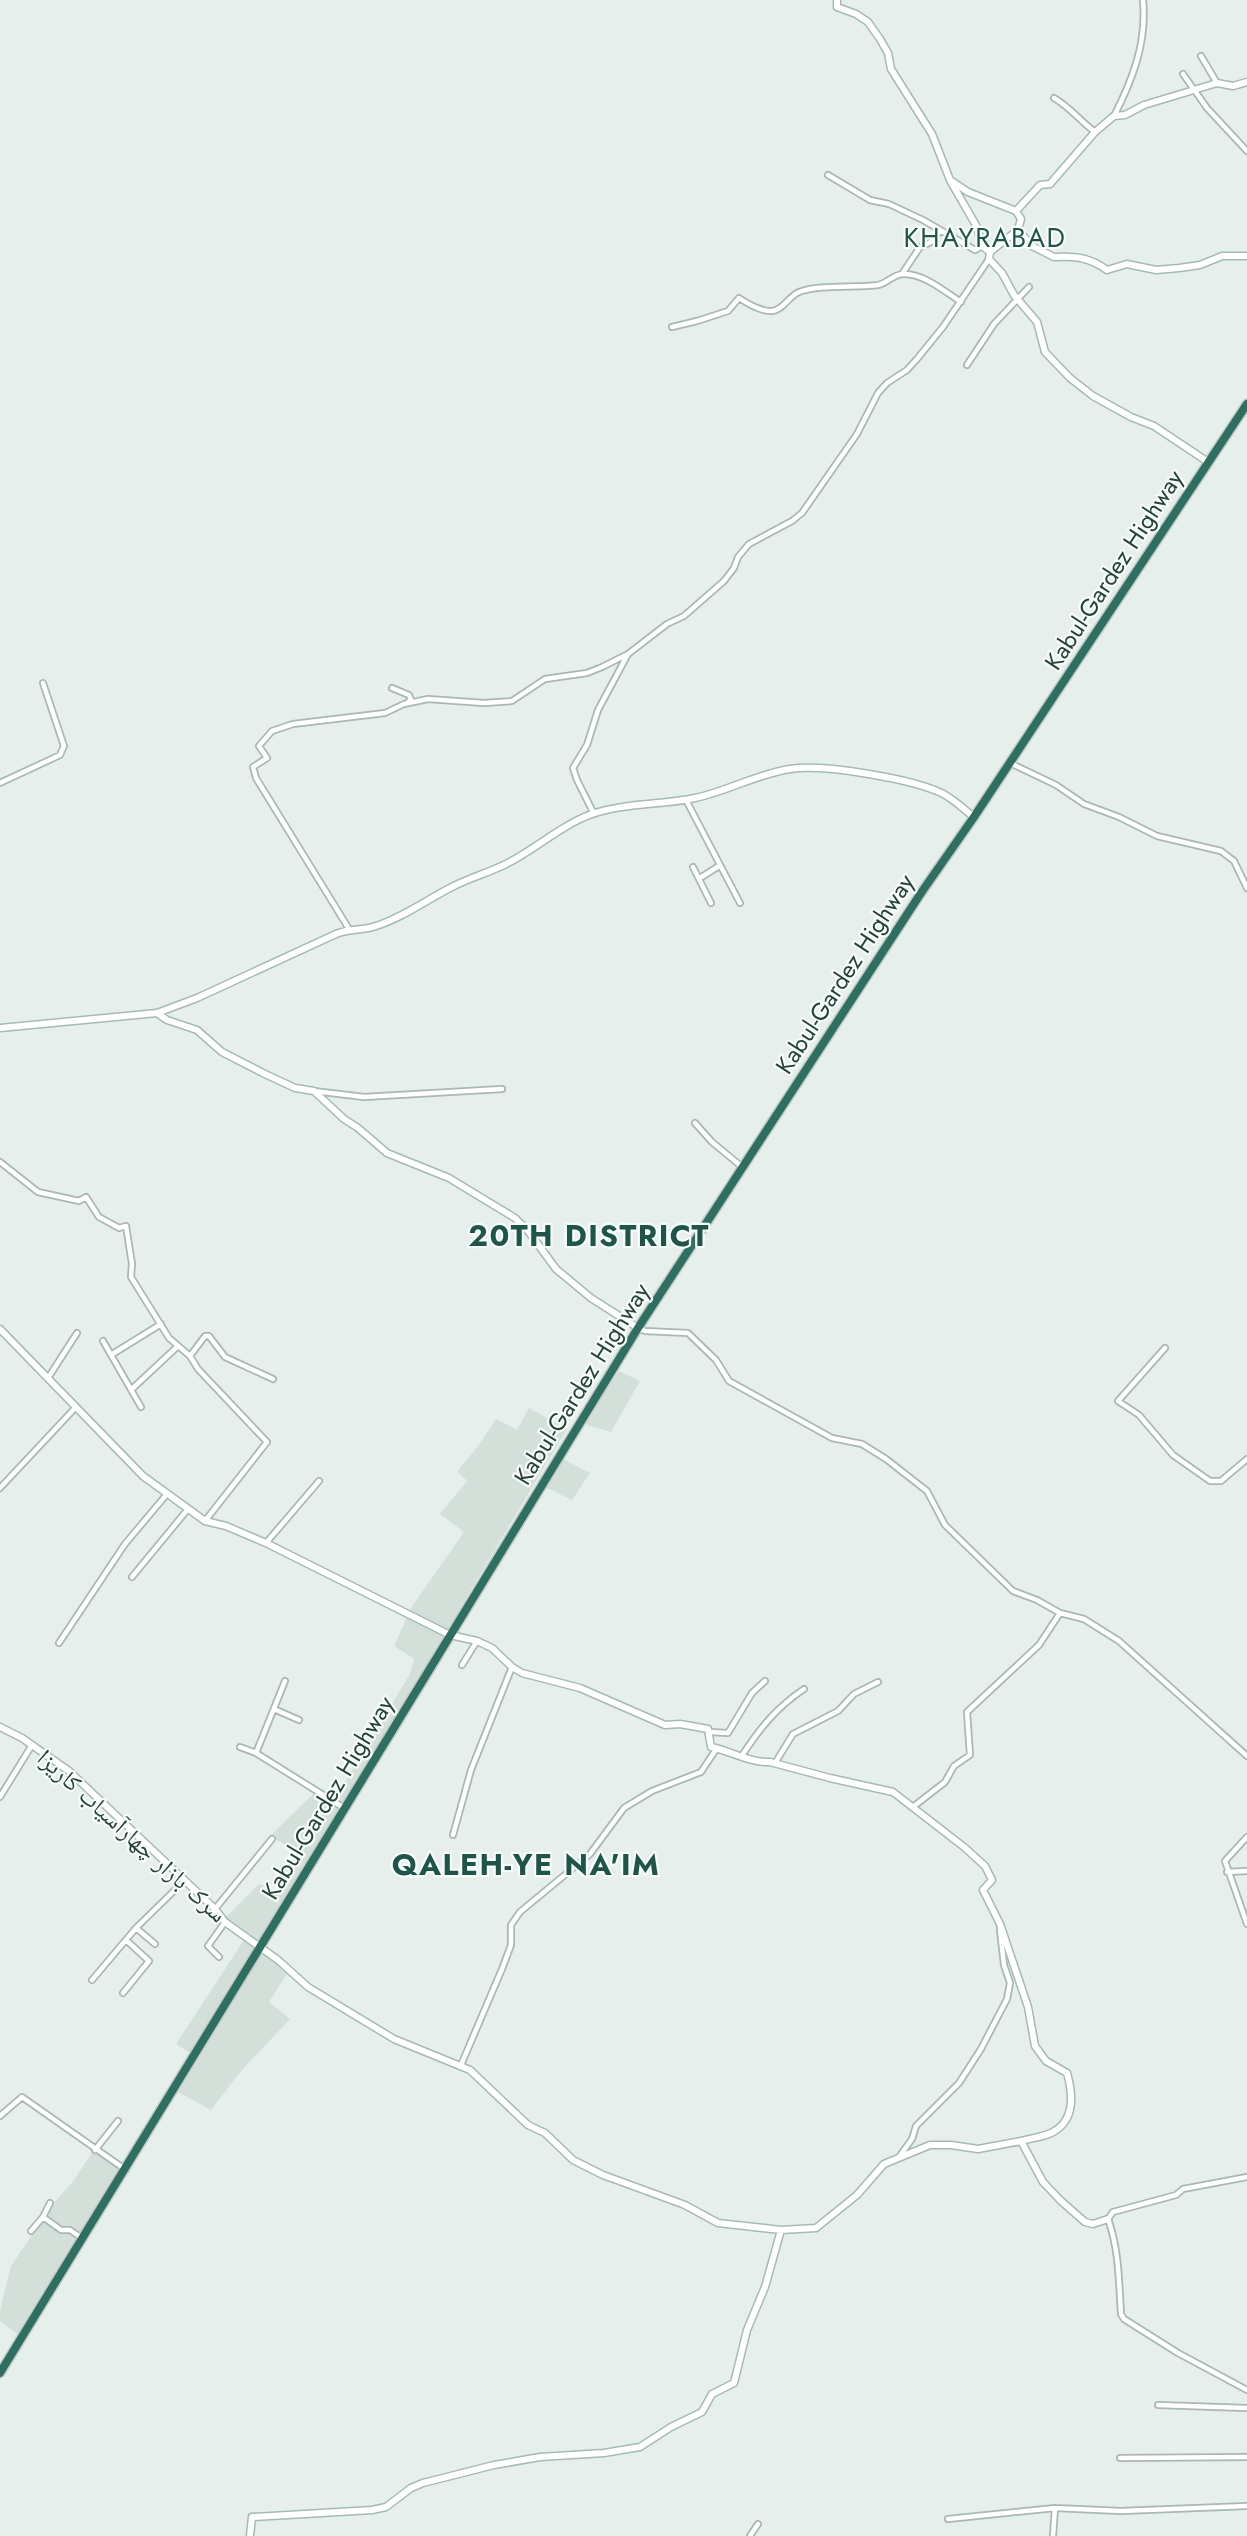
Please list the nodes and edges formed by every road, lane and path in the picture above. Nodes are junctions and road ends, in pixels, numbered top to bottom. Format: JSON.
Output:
{"nodes":[{"id":1,"x":837,"y":0,"type":"edge"},
{"id":2,"x":1143,"y":0,"type":"edge"},
{"id":3,"x":1201,"y":56,"type":"dead end"},
{"id":4,"x":1183,"y":74,"type":"dead end"},
{"id":5,"x":1247,"y":82,"type":"edge"},
{"id":6,"x":1217,"y":83,"type":"junction"},
{"id":7,"x":1195,"y":91,"type":"junction"},
{"id":8,"x":1054,"y":98,"type":"dead end"},
{"id":9,"x":1114,"y":116,"type":"junction"},
{"id":10,"x":1095,"y":132,"type":"junction"},
{"id":11,"x":1247,"y":151,"type":"edge"},
{"id":12,"x":828,"y":175,"type":"dead end"},
{"id":13,"x":950,"y":180,"type":"junction"},
{"id":14,"x":1016,"y":212,"type":"junction"},
{"id":15,"x":1018,"y":230,"type":"junction"},
{"id":16,"x":940,"y":231,"type":"junction"},
{"id":17,"x":982,"y":246,"type":"junction"},
{"id":18,"x":990,"y":252,"type":"junction"},
{"id":19,"x":1247,"y":256,"type":"edge"},
{"id":20,"x":989,"y":260,"type":"junction"},
{"id":21,"x":902,"y":274,"type":"junction"},
{"id":22,"x":1029,"y":288,"type":"dead end"},
{"id":23,"x":1018,"y":299,"type":"junction"},
{"id":24,"x":961,"y":302,"type":"junction"},
{"id":25,"x":672,"y":327,"type":"dead end"},
{"id":26,"x":967,"y":365,"type":"dead end"},
{"id":27,"x":1247,"y":404,"type":"edge"},
{"id":28,"x":1208,"y":462,"type":"junction"},
{"id":29,"x":628,"y":654,"type":"junction"},
{"id":30,"x":43,"y":683,"type":"dead end"},
{"id":31,"x":392,"y":688,"type":"dead end"},
{"id":32,"x":404,"y":704,"type":"junction"},
{"id":33,"x":1010,"y":763,"type":"junction"},
{"id":34,"x":0,"y":783,"type":"edge"},
{"id":35,"x":686,"y":800,"type":"junction"},
{"id":36,"x":594,"y":814,"type":"junction"},
{"id":37,"x":974,"y":817,"type":"junction"},
{"id":38,"x":719,"y":866,"type":"junction"},
{"id":39,"x":693,"y":867,"type":"dead end"},
{"id":40,"x":700,"y":878,"type":"junction"},
{"id":41,"x":1247,"y":888,"type":"edge"},
{"id":42,"x":711,"y":903,"type":"dead end"},
{"id":43,"x":741,"y":903,"type":"dead end"},
{"id":44,"x":349,"y":929,"type":"junction"},
{"id":45,"x":157,"y":1013,"type":"junction"},
{"id":46,"x":0,"y":1028,"type":"edge"},
{"id":47,"x":502,"y":1089,"type":"dead end"},
{"id":48,"x":314,"y":1091,"type":"junction"},
{"id":49,"x":695,"y":1123,"type":"dead end"},
{"id":50,"x":0,"y":1162,"type":"edge"},
{"id":51,"x":741,"y":1166,"type":"junction"},
{"id":52,"x":161,"y":1324,"type":"junction"},
{"id":53,"x":638,"y":1328,"type":"junction"},
{"id":54,"x":1,"y":1332,"type":"edge"},
{"id":55,"x":77,"y":1333,"type":"dead end"},
{"id":56,"x":104,"y":1341,"type":"dead end"},
{"id":57,"x":178,"y":1346,"type":"junction"},
{"id":58,"x":1165,"y":1348,"type":"dead end"},
{"id":59,"x":111,"y":1355,"type":"junction"},
{"id":60,"x":190,"y":1356,"type":"junction"},
{"id":61,"x":48,"y":1378,"type":"junction"},
{"id":62,"x":273,"y":1380,"type":"dead end"},
{"id":63,"x":132,"y":1389,"type":"junction"},
{"id":64,"x":76,"y":1407,"type":"junction"},
{"id":65,"x":141,"y":1407,"type":"dead end"},
{"id":66,"x":1247,"y":1459,"type":"edge"},
{"id":67,"x":319,"y":1482,"type":"dead end"},
{"id":68,"x":0,"y":1488,"type":"edge"},
{"id":69,"x":166,"y":1494,"type":"junction"},
{"id":70,"x":188,"y":1509,"type":"junction"},
{"id":71,"x":205,"y":1521,"type":"junction"},
{"id":72,"x":266,"y":1543,"type":"junction"},
{"id":73,"x":132,"y":1577,"type":"dead end"},
{"id":74,"x":1060,"y":1613,"type":"junction"},
{"id":75,"x":450,"y":1635,"type":"junction"},
{"id":76,"x":477,"y":1641,"type":"junction"},
{"id":77,"x":59,"y":1643,"type":"dead end"},
{"id":78,"x":462,"y":1665,"type":"dead end"},
{"id":79,"x":512,"y":1667,"type":"junction"},
{"id":80,"x":285,"y":1681,"type":"dead end"},
{"id":81,"x":765,"y":1681,"type":"dead end"},
{"id":82,"x":878,"y":1682,"type":"dead end"},
{"id":83,"x":804,"y":1689,"type":"dead end"},
{"id":84,"x":274,"y":1708,"type":"junction"},
{"id":85,"x":299,"y":1720,"type":"dead end"},
{"id":86,"x":0,"y":1728,"type":"edge"},
{"id":87,"x":710,"y":1732,"type":"junction"},
{"id":88,"x":32,"y":1745,"type":"junction"},
{"id":89,"x":240,"y":1747,"type":"dead end"},
{"id":90,"x":717,"y":1748,"type":"junction"},
{"id":91,"x":256,"y":1753,"type":"junction"},
{"id":92,"x":1247,"y":1756,"type":"edge"},
{"id":93,"x":741,"y":1757,"type":"junction"},
{"id":94,"x":775,"y":1763,"type":"junction"},
{"id":95,"x":0,"y":1797,"type":"edge"},
{"id":96,"x":913,"y":1806,"type":"junction"},
{"id":97,"x":344,"y":1808,"type":"junction"},
{"id":98,"x":453,"y":1835,"type":"dead end"},
{"id":99,"x":1247,"y":1837,"type":"edge"},
{"id":100,"x":272,"y":1839,"type":"dead end"},
{"id":101,"x":1247,"y":1871,"type":"edge"},
{"id":102,"x":1227,"y":1872,"type":"junction"},
{"id":103,"x":184,"y":1881,"type":"junction"},
{"id":104,"x":1244,"y":1908,"type":"edge"},
{"id":105,"x":215,"y":1909,"type":"junction"},
{"id":106,"x":225,"y":1922,"type":"junction"},
{"id":107,"x":999,"y":1924,"type":"junction"},
{"id":108,"x":1247,"y":1924,"type":"edge"},
{"id":109,"x":136,"y":1928,"type":"junction"},
{"id":110,"x":126,"y":1940,"type":"junction"},
{"id":111,"x":155,"y":1944,"type":"dead end"},
{"id":112,"x":261,"y":1949,"type":"junction"},
{"id":113,"x":219,"y":1957,"type":"dead end"},
{"id":114,"x":92,"y":1980,"type":"dead end"},
{"id":115,"x":123,"y":1993,"type":"dead end"},
{"id":116,"x":461,"y":2065,"type":"junction"},
{"id":117,"x":0,"y":2116,"type":"edge"},
{"id":118,"x":117,"y":2121,"type":"dead end"},
{"id":119,"x":1021,"y":2141,"type":"junction"},
{"id":120,"x":95,"y":2150,"type":"junction"},
{"id":121,"x":899,"y":2158,"type":"junction"},
{"id":122,"x":126,"y":2170,"type":"junction"},
{"id":123,"x":1247,"y":2177,"type":"edge"},
{"id":124,"x":50,"y":2204,"type":"dead end"},
{"id":125,"x":43,"y":2217,"type":"junction"},
{"id":126,"x":1108,"y":2219,"type":"junction"},
{"id":127,"x":781,"y":2230,"type":"junction"},
{"id":128,"x":31,"y":2231,"type":"dead end"},
{"id":129,"x":83,"y":2239,"type":"junction"},
{"id":130,"x":0,"y":2372,"type":"edge"},
{"id":131,"x":1247,"y":2390,"type":"edge"},
{"id":132,"x":1158,"y":2405,"type":"dead end"},
{"id":133,"x":1247,"y":2408,"type":"edge"},
{"id":134,"x":1247,"y":2457,"type":"edge"},
{"id":135,"x":1120,"y":2458,"type":"dead end"},
{"id":136,"x":1247,"y":2506,"type":"edge"},
{"id":137,"x":1055,"y":2508,"type":"junction"},
{"id":138,"x":948,"y":2518,"type":"dead end"},
{"id":139,"x":758,"y":2524,"type":"dead end"},
{"id":140,"x":250,"y":2536,"type":"edge"},
{"id":141,"x":750,"y":2536,"type":"edge"},
{"id":142,"x":1053,"y":2536,"type":"edge"}],
"edges":[{"from":1,"to":13,"type":"street"},
{"from":2,"to":9,"type":"street"},
{"from":3,"to":6,"type":"street"},
{"from":4,"to":7,"type":"street"},
{"from":5,"to":6,"type":"street"},
{"from":6,"to":7,"type":"street"},
{"from":7,"to":9,"type":"street"},
{"from":7,"to":11,"type":"street"},
{"from":8,"to":10,"type":"street"},
{"from":9,"to":10,"type":"street"},
{"from":10,"to":14,"type":"street"},
{"from":12,"to":16,"type":"street"},
{"from":13,"to":14,"type":"street"},
{"from":13,"to":17,"type":"street"},
{"from":14,"to":15,"type":"street"},
{"from":15,"to":18,"type":"street"},
{"from":15,"to":19,"type":"street"},
{"from":16,"to":17,"type":"street"},
{"from":16,"to":21,"type":"street"},
{"from":17,"to":18,"type":"street"},
{"from":18,"to":20,"type":"street"},
{"from":20,"to":23,"type":"street"},
{"from":20,"to":24,"type":"street"},
{"from":21,"to":24,"type":"street"},
{"from":21,"to":25,"type":"street"},
{"from":22,"to":23,"type":"street"},
{"from":23,"to":26,"type":"street"},
{"from":23,"to":28,"type":"street"},
{"from":24,"to":29,"type":"street"},
{"from":27,"to":28,"type":"highway","name":"Kabul-Gardez Highway"},
{"from":28,"to":33,"type":"highway","name":"Kabul-Gardez Highway"},
{"from":29,"to":32,"type":"street"},
{"from":29,"to":36,"type":"street"},
{"from":30,"to":34,"type":"street"},
{"from":31,"to":32,"type":"street"},
{"from":32,"to":44,"type":"street"},
{"from":33,"to":37,"type":"highway","name":"Kabul-Gardez Highway"},
{"from":33,"to":41,"type":"street"},
{"from":35,"to":36,"type":"street"},
{"from":35,"to":37,"type":"street"},
{"from":35,"to":38,"type":"street"},
{"from":36,"to":44,"type":"street"},
{"from":37,"to":51,"type":"highway","name":"Kabul-Gardez Highway"},
{"from":38,"to":40,"type":"street"},
{"from":38,"to":43,"type":"street"},
{"from":39,"to":40,"type":"street"},
{"from":40,"to":42,"type":"street"},
{"from":44,"to":45,"type":"street"},
{"from":45,"to":46,"type":"street"},
{"from":45,"to":48,"type":"street"},
{"from":47,"to":48,"type":"street"},
{"from":48,"to":53,"type":"street"},
{"from":49,"to":51,"type":"street"},
{"from":50,"to":52,"type":"street"},
{"from":51,"to":53,"type":"highway","name":"Kabul-Gardez Highway"},
{"from":52,"to":57,"type":"street"},
{"from":52,"to":59,"type":"street"},
{"from":53,"to":74,"type":"street"},
{"from":53,"to":75,"type":"highway","name":"Kabul-Gardez Highway"},
{"from":54,"to":61,"type":"street"},
{"from":55,"to":61,"type":"street"},
{"from":56,"to":59,"type":"street"},
{"from":57,"to":60,"type":"street"},
{"from":57,"to":63,"type":"street"},
{"from":58,"to":66,"type":"street"},
{"from":59,"to":63,"type":"street"},
{"from":60,"to":62,"type":"street"},
{"from":60,"to":71,"type":"street"},
{"from":61,"to":64,"type":"street"},
{"from":63,"to":65,"type":"street"},
{"from":64,"to":68,"type":"street"},
{"from":64,"to":69,"type":"street"},
{"from":67,"to":72,"type":"street"},
{"from":69,"to":70,"type":"street"},
{"from":69,"to":77,"type":"street"},
{"from":70,"to":71,"type":"street"},
{"from":70,"to":73,"type":"street"},
{"from":71,"to":72,"type":"street"},
{"from":72,"to":75,"type":"street"},
{"from":74,"to":92,"type":"street"},
{"from":74,"to":96,"type":"street"},
{"from":75,"to":76,"type":"street"},
{"from":75,"to":97,"type":"highway","name":"Kabul-Gardez Highway"},
{"from":76,"to":78,"type":"street"},
{"from":76,"to":79,"type":"street"},
{"from":79,"to":87,"type":"street"},
{"from":79,"to":98,"type":"street"},
{"from":80,"to":84,"type":"street"},
{"from":81,"to":87,"type":"street"},
{"from":82,"to":94,"type":"street"},
{"from":83,"to":93,"type":"street"},
{"from":84,"to":85,"type":"street"},
{"from":84,"to":91,"type":"street"},
{"from":86,"to":88,"type":"street","name":"سرک بازار چهارآسیاب کاریزا"},
{"from":87,"to":90,"type":"street"},
{"from":88,"to":95,"type":"street"},
{"from":88,"to":103,"type":"street","name":"سرک بازار چهارآسیاب کاریزا"},
{"from":89,"to":91,"type":"street"},
{"from":90,"to":93,"type":"street"},
{"from":90,"to":116,"type":"street"},
{"from":91,"to":97,"type":"street"},
{"from":93,"to":94,"type":"street"},
{"from":94,"to":96,"type":"street"},
{"from":96,"to":107,"type":"street","name":"سرک بازار چهارآسیاب کاریزا"},
{"from":97,"to":112,"type":"highway","name":"Kabul-Gardez Highway"},
{"from":99,"to":102,"type":"street"},
{"from":100,"to":105,"type":"street"},
{"from":101,"to":102,"type":"street"},
{"from":102,"to":104,"type":"street"},
{"from":103,"to":105,"type":"street","name":"سرک بازار چهارآسیاب کاریزا"},
{"from":103,"to":109,"type":"street"},
{"from":104,"to":108,"type":"street"},
{"from":105,"to":106,"type":"street","name":"سرک بازار چهارآسیاب کاریزا"},
{"from":106,"to":112,"type":"street","name":"سرک بازار چهارآسیاب کاریزا"},
{"from":106,"to":113,"type":"street"},
{"from":107,"to":119,"type":"street","name":"سرک بازار چهارآسیاب کاریزا"},
{"from":107,"to":121,"type":"street"},
{"from":109,"to":110,"type":"street"},
{"from":109,"to":111,"type":"street"},
{"from":110,"to":114,"type":"street"},
{"from":110,"to":115,"type":"street"},
{"from":112,"to":116,"type":"street","name":"سرک بازار چهارآسیاب کاریزا"},
{"from":112,"to":122,"type":"highway","name":"Kabul-Gardez Highway"},
{"from":116,"to":127,"type":"street","name":"سرک بازار چهارآسیاب کاریزا"},
{"from":117,"to":120,"type":"street"},
{"from":118,"to":120,"type":"street"},
{"from":119,"to":121,"type":"street","name":"سرک بازار چهارآسیاب کاریزا"},
{"from":119,"to":126,"type":"street"},
{"from":120,"to":122,"type":"street"},
{"from":121,"to":127,"type":"street","name":"سرک بازار چهارآسیاب کاریزا"},
{"from":122,"to":129,"type":"highway","name":"Kabul-Gardez Highway"},
{"from":123,"to":126,"type":"street"},
{"from":124,"to":125,"type":"street"},
{"from":125,"to":128,"type":"street"},
{"from":125,"to":129,"type":"street"},
{"from":126,"to":131,"type":"street"},
{"from":127,"to":140,"type":"street"},
{"from":129,"to":130,"type":"highway","name":"Kabul-Gardez Highway"},
{"from":132,"to":133,"type":"street"},
{"from":134,"to":135,"type":"street"},
{"from":136,"to":137,"type":"street"},
{"from":137,"to":138,"type":"street"},
{"from":137,"to":142,"type":"street"},
{"from":139,"to":141,"type":"street"}]}
